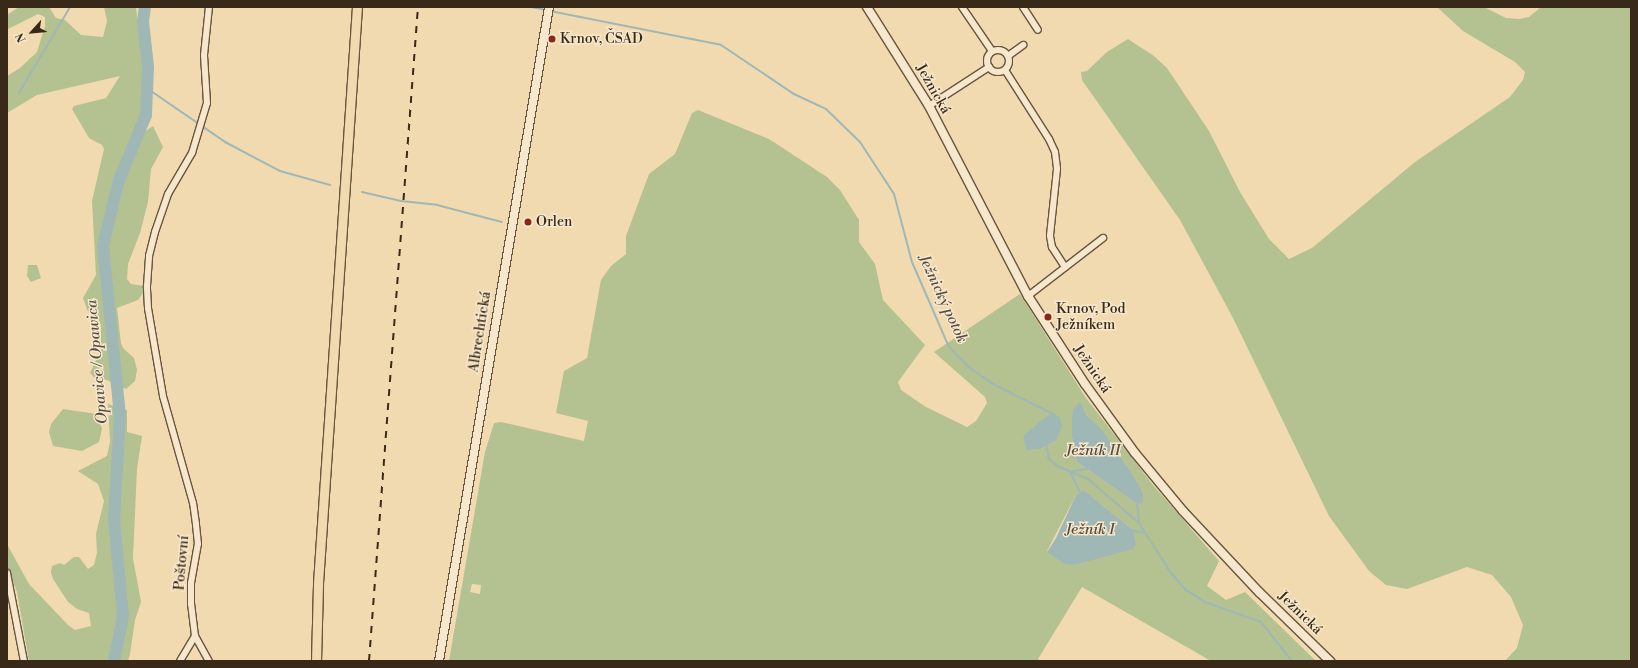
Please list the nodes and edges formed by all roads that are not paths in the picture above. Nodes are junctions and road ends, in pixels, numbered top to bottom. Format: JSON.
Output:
{"nodes":[{"id":1,"x":209,"y":7,"type":"edge"},
{"id":2,"x":357,"y":7,"type":"edge"},
{"id":3,"x":549,"y":7,"type":"edge"},
{"id":4,"x":867,"y":7,"type":"edge"},
{"id":5,"x":962,"y":7,"type":"edge"},
{"id":6,"x":1023,"y":7,"type":"edge"},
{"id":7,"x":1038,"y":30,"type":"dead end"},
{"id":8,"x":1023,"y":46,"type":"dead end"},
{"id":9,"x":992,"y":51,"type":"junction"},
{"id":10,"x":1008,"y":56,"type":"junction"},
{"id":11,"x":989,"y":67,"type":"junction"},
{"id":12,"x":1005,"y":70,"type":"junction"},
{"id":13,"x":929,"y":106,"type":"junction"},
{"id":14,"x":1103,"y":238,"type":"dead end"},
{"id":15,"x":1065,"y":268,"type":"junction"},
{"id":16,"x":1028,"y":296,"type":"junction"},
{"id":17,"x":7,"y":573,"type":"edge"},
{"id":18,"x":195,"y":636,"type":"junction"},
{"id":19,"x":24,"y":661,"type":"edge"},
{"id":20,"x":180,"y":661,"type":"edge"},
{"id":21,"x":209,"y":661,"type":"edge"},
{"id":22,"x":316,"y":661,"type":"edge"},
{"id":23,"x":439,"y":661,"type":"edge"},
{"id":24,"x":1330,"y":661,"type":"edge"}],
"edges":[{"from":1,"to":18,"type":"street","name":"Poštovní"},
{"from":2,"to":22,"type":"main road"},
{"from":3,"to":23,"type":"street","name":"Albrechtická"},
{"from":4,"to":13,"type":"street","name":"Ježnická"},
{"from":5,"to":9,"type":"street"},
{"from":6,"to":7,"type":"street"},
{"from":8,"to":10,"type":"street"},
{"from":9,"to":10,"type":"street"},
{"from":9,"to":11,"type":"street"},
{"from":10,"to":12,"type":"street"},
{"from":11,"to":12,"type":"street"},
{"from":11,"to":13,"type":"street"},
{"from":12,"to":15,"type":"street"},
{"from":13,"to":16,"type":"street","name":"Ježnická"},
{"from":14,"to":15,"type":"street"},
{"from":15,"to":16,"type":"street"},
{"from":16,"to":24,"type":"street","name":"Ježnická"},
{"from":17,"to":19,"type":"street"},
{"from":18,"to":20,"type":"street"},
{"from":18,"to":21,"type":"street"}]}
